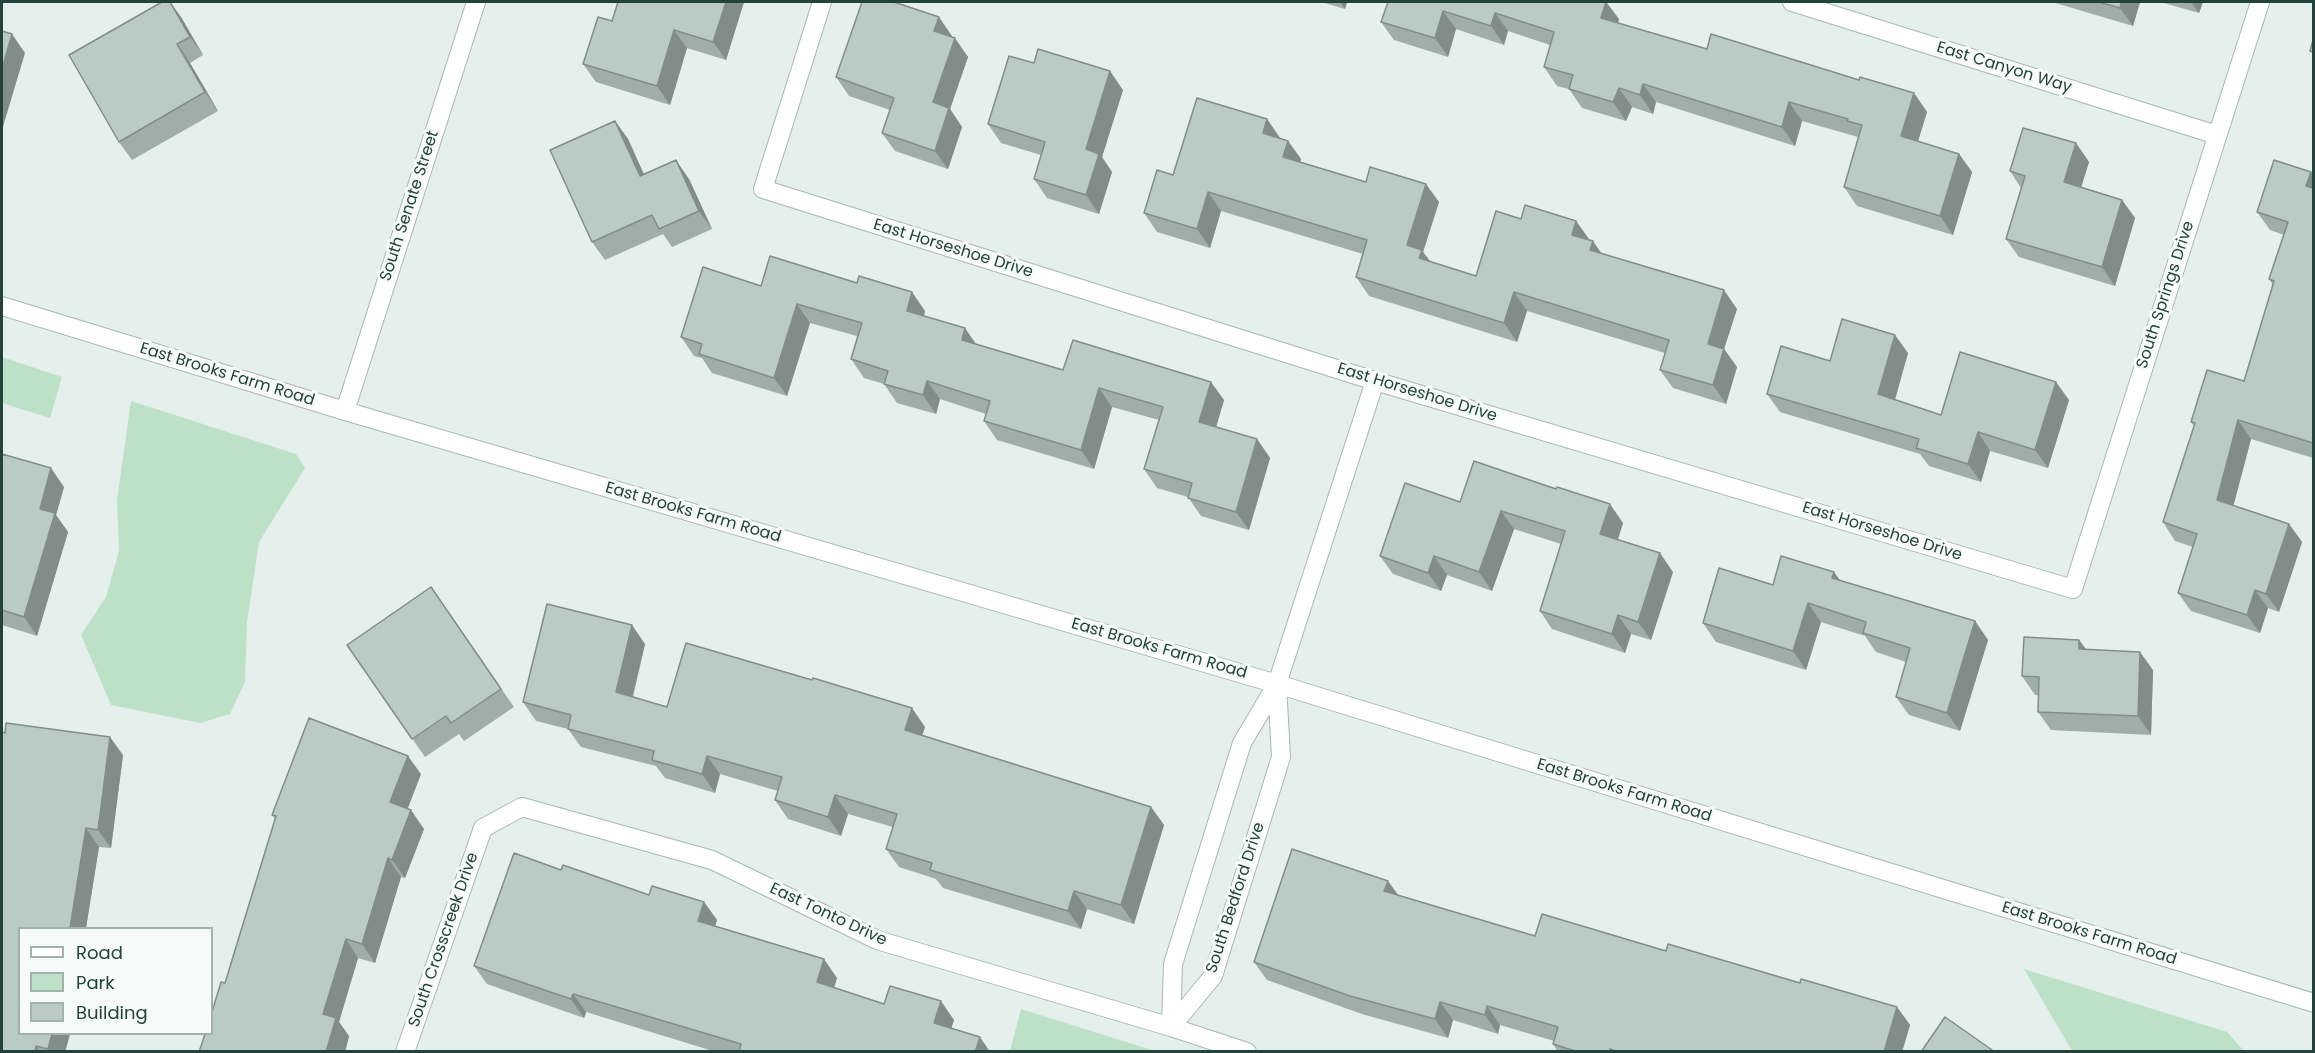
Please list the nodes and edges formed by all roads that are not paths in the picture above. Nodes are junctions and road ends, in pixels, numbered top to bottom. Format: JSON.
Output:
{"nodes":[{"id":1,"x":476,"y":2,"type":"edge"},
{"id":2,"x":822,"y":2,"type":"edge"},
{"id":3,"x":1792,"y":2,"type":"edge"},
{"id":4,"x":2260,"y":2,"type":"edge"},
{"id":5,"x":2217,"y":135,"type":"junction"},
{"id":6,"x":2,"y":306,"type":"edge"},
{"id":7,"x":1375,"y":381,"type":"junction"},
{"id":8,"x":345,"y":411,"type":"junction"},
{"id":9,"x":2073,"y":589,"type":"joint"},
{"id":10,"x":1277,"y":684,"type":"junction"},
{"id":11,"x":483,"y":828,"type":"joint"},
{"id":12,"x":2313,"y":1003,"type":"edge"},
{"id":13,"x":1171,"y":1027,"type":"junction"},
{"id":14,"x":405,"y":1052,"type":"edge"},
{"id":15,"x":1247,"y":1052,"type":"edge"}],
"edges":[{"from":1,"to":8,"type":"street","name":"South Senate Street"},
{"from":2,"to":7,"type":"street","name":"East Horseshoe Drive"},
{"from":3,"to":5,"type":"street","name":"East Canyon Way"},
{"from":4,"to":5,"type":"street","name":"South Springs Drive"},
{"from":5,"to":9,"type":"street","name":"South Springs Drive"},
{"from":6,"to":8,"type":"street","name":"East Brooks Farm Road"},
{"from":7,"to":9,"type":"street","name":"East Horseshoe Drive"},
{"from":7,"to":10,"type":"street","name":"South Bedford Drive"},
{"from":8,"to":10,"type":"street","name":"East Brooks Farm Road"},
{"from":10,"to":12,"type":"street","name":"East Brooks Farm Road"},
{"from":10,"to":13,"type":"street","name":"South Bedford Drive"},
{"from":10,"to":13,"type":"street","name":"South Bedford Drive"},
{"from":11,"to":13,"type":"street","name":"East Tonto Drive"},
{"from":11,"to":14,"type":"street","name":"South Crosscreek Drive"},
{"from":13,"to":15,"type":"street","name":"East Tonto Drive"}]}
